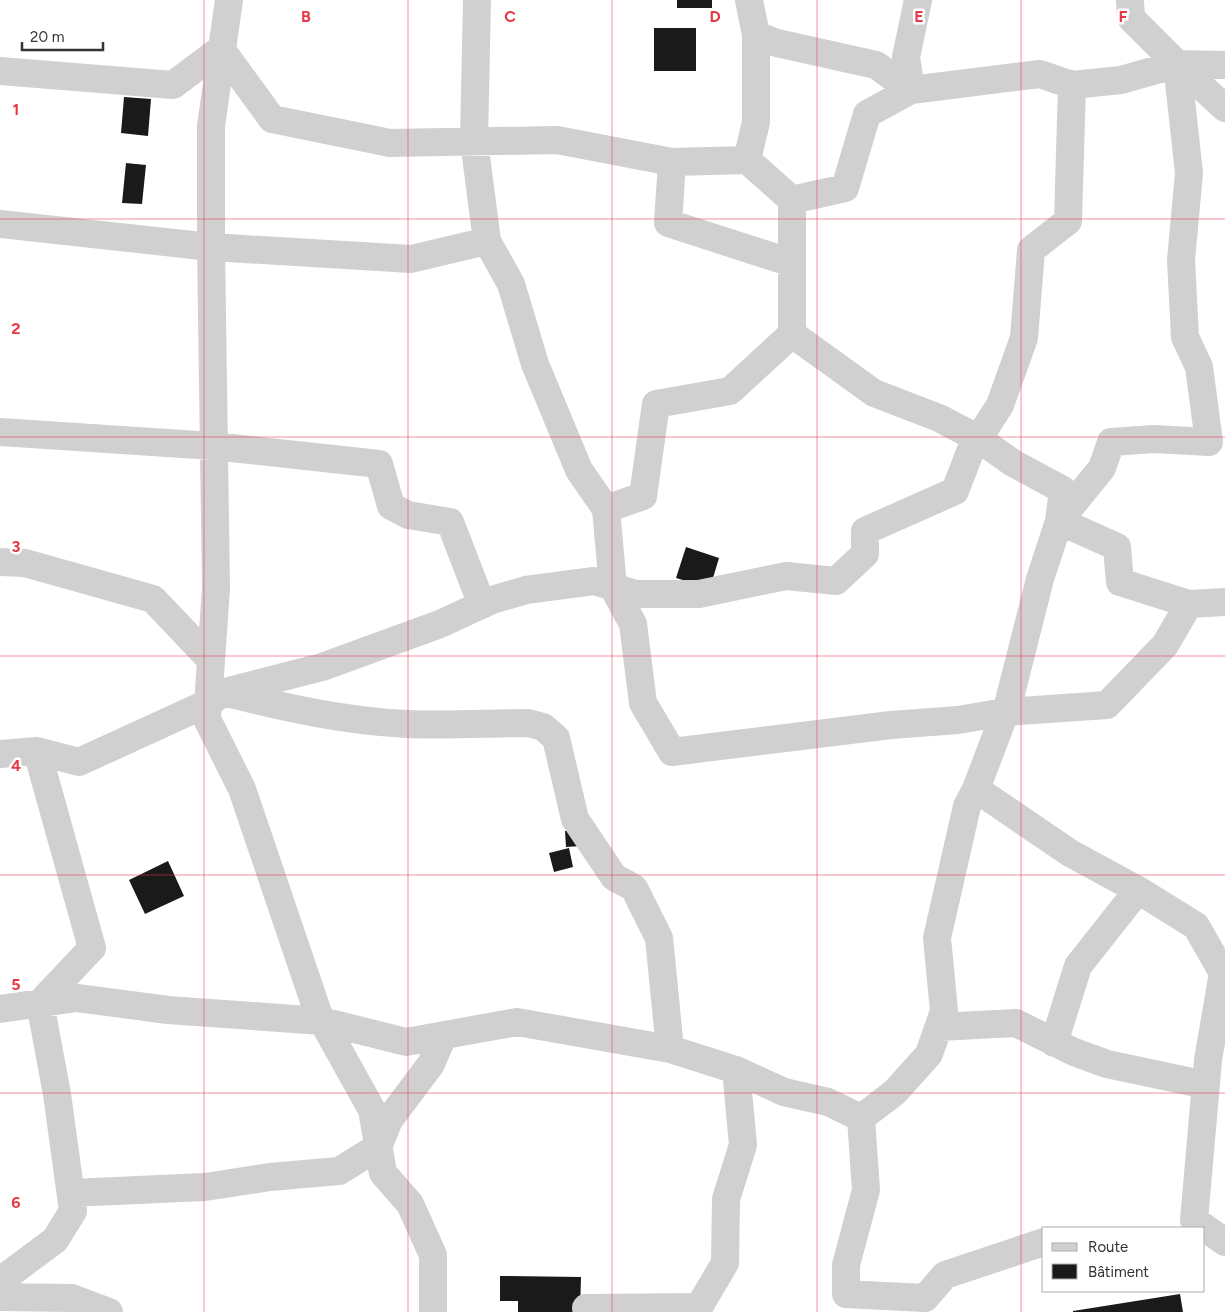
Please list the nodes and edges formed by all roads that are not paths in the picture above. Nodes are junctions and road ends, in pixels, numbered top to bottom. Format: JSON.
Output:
{"nodes":[{"id":1,"x":229,"y":0,"type":"edge"},
{"id":2,"x":477,"y":0,"type":"edge"},
{"id":3,"x":749,"y":0,"type":"edge"},
{"id":4,"x":918,"y":0,"type":"edge"},
{"id":5,"x":1130,"y":0,"type":"edge"},
{"id":6,"x":756,"y":35,"type":"junction"},
{"id":7,"x":221,"y":48,"type":"junction"},
{"id":8,"x":1177,"y":64,"type":"junction"},
{"id":9,"x":1225,"y":65,"type":"edge"},
{"id":10,"x":0,"y":72,"type":"edge"},
{"id":11,"x":1072,"y":85,"type":"junction"},
{"id":12,"x":911,"y":90,"type":"junction"},
{"id":13,"x":1225,"y":108,"type":"edge"},
{"id":14,"x":474,"y":141,"type":"junction"},
{"id":15,"x":747,"y":160,"type":"junction"},
{"id":16,"x":672,"y":162,"type":"junction"},
{"id":17,"x":792,"y":200,"type":"junction"},
{"id":18,"x":0,"y":224,"type":"edge"},
{"id":19,"x":487,"y":240,"type":"junction"},
{"id":20,"x":211,"y":247,"type":"junction"},
{"id":21,"x":792,"y":263,"type":"junction"},
{"id":22,"x":792,"y":334,"type":"junction"},
{"id":23,"x":0,"y":432,"type":"edge"},
{"id":24,"x":979,"y":439,"type":"junction"},
{"id":25,"x":1217,"y":444,"type":"edge"},
{"id":26,"x":213,"y":446,"type":"junction"},
{"id":27,"x":606,"y":508,"type":"junction"},
{"id":28,"x":1058,"y":521,"type":"junction"},
{"id":29,"x":0,"y":562,"type":"edge"},
{"id":30,"x":613,"y":587,"type":"junction"},
{"id":31,"x":1225,"y":602,"type":"edge"},
{"id":32,"x":1189,"y":604,"type":"junction"},
{"id":33,"x":482,"y":605,"type":"junction"},
{"id":34,"x":212,"y":660,"type":"junction"},
{"id":35,"x":217,"y":698,"type":"junction"},
{"id":36,"x":1005,"y":712,"type":"junction"},
{"id":37,"x":37,"y":750,"type":"junction"},
{"id":38,"x":0,"y":754,"type":"edge"},
{"id":39,"x":976,"y":789,"type":"junction"},
{"id":40,"x":1138,"y":890,"type":"junction"},
{"id":41,"x":1217,"y":944,"type":"edge"},
{"id":42,"x":40,"y":1003,"type":"junction"},
{"id":43,"x":0,"y":1009,"type":"edge"},
{"id":44,"x":1221,"y":1011,"type":"edge"},
{"id":45,"x":322,"y":1021,"type":"junction"},
{"id":46,"x":939,"y":1027,"type":"junction"},
{"id":47,"x":443,"y":1036,"type":"junction"},
{"id":48,"x":1054,"y":1043,"type":"junction"},
{"id":49,"x":670,"y":1049,"type":"junction"},
{"id":50,"x":736,"y":1070,"type":"junction"},
{"id":51,"x":1206,"y":1086,"type":"junction"},
{"id":52,"x":861,"y":1118,"type":"junction"},
{"id":53,"x":378,"y":1147,"type":"junction"},
{"id":54,"x":70,"y":1193,"type":"junction"},
{"id":55,"x":1203,"y":1227,"type":"edge"},
{"id":56,"x":1205,"y":1229,"type":"edge"},
{"id":57,"x":1042,"y":1243,"type":"edge"},
{"id":58,"x":1205,"y":1243,"type":"edge"},
{"id":59,"x":1225,"y":1244,"type":"edge"},
{"id":60,"x":0,"y":1281,"type":"edge"},
{"id":61,"x":0,"y":1297,"type":"edge"},
{"id":62,"x":109,"y":1312,"type":"edge"},
{"id":63,"x":432,"y":1312,"type":"edge"},
{"id":64,"x":586,"y":1312,"type":"edge"}],
"edges":[{"from":1,"to":7,"type":"street"},
{"from":2,"to":14,"type":"street"},
{"from":3,"to":6,"type":"street"},
{"from":4,"to":12,"type":"street"},
{"from":5,"to":8,"type":"street"},
{"from":6,"to":12,"type":"street"},
{"from":6,"to":15,"type":"street"},
{"from":7,"to":10,"type":"street"},
{"from":7,"to":14,"type":"street"},
{"from":7,"to":20,"type":"street"},
{"from":8,"to":9,"type":"street"},
{"from":8,"to":11,"type":"street"},
{"from":8,"to":13,"type":"street"},
{"from":8,"to":25,"type":"street"},
{"from":11,"to":12,"type":"street"},
{"from":11,"to":24,"type":"street"},
{"from":12,"to":17,"type":"street"},
{"from":14,"to":16,"type":"street"},
{"from":14,"to":19,"type":"street"},
{"from":15,"to":16,"type":"street"},
{"from":15,"to":17,"type":"street"},
{"from":16,"to":21,"type":"street"},
{"from":17,"to":21,"type":"street"},
{"from":18,"to":20,"type":"street"},
{"from":19,"to":20,"type":"street"},
{"from":19,"to":27,"type":"street"},
{"from":20,"to":26,"type":"street"},
{"from":21,"to":22,"type":"street"},
{"from":22,"to":24,"type":"street"},
{"from":22,"to":27,"type":"street"},
{"from":23,"to":26,"type":"street"},
{"from":24,"to":28,"type":"street"},
{"from":24,"to":30,"type":"street"},
{"from":25,"to":28,"type":"street"},
{"from":26,"to":33,"type":"street"},
{"from":26,"to":34,"type":"street"},
{"from":27,"to":30,"type":"street"},
{"from":28,"to":32,"type":"street"},
{"from":28,"to":36,"type":"street"},
{"from":29,"to":34,"type":"street"},
{"from":30,"to":33,"type":"street"},
{"from":30,"to":36,"type":"street"},
{"from":31,"to":32,"type":"street"},
{"from":32,"to":36,"type":"street"},
{"from":33,"to":35,"type":"street"},
{"from":34,"to":35,"type":"street"},
{"from":35,"to":37,"type":"street"},
{"from":35,"to":45,"type":"street"},
{"from":35,"to":49,"type":"street"},
{"from":36,"to":39,"type":"street"},
{"from":37,"to":38,"type":"street"},
{"from":37,"to":42,"type":"street"},
{"from":39,"to":40,"type":"street"},
{"from":39,"to":46,"type":"street"},
{"from":40,"to":41,"type":"street"},
{"from":40,"to":48,"type":"street"},
{"from":41,"to":44,"type":"street"},
{"from":42,"to":43,"type":"street"},
{"from":42,"to":45,"type":"street"},
{"from":42,"to":54,"type":"street"},
{"from":44,"to":51,"type":"street"},
{"from":45,"to":47,"type":"street"},
{"from":45,"to":53,"type":"street"},
{"from":46,"to":48,"type":"street"},
{"from":46,"to":52,"type":"street"},
{"from":47,"to":49,"type":"street"},
{"from":47,"to":53,"type":"street"},
{"from":48,"to":51,"type":"street"},
{"from":49,"to":50,"type":"street"},
{"from":50,"to":52,"type":"street"},
{"from":50,"to":64,"type":"street"},
{"from":51,"to":55,"type":"street"},
{"from":52,"to":57,"type":"street"},
{"from":53,"to":54,"type":"street"},
{"from":53,"to":63,"type":"street"},
{"from":54,"to":60,"type":"street"},
{"from":56,"to":59,"type":"street"},
{"from":58,"to":59,"type":"street"},
{"from":61,"to":62,"type":"street"}]}
